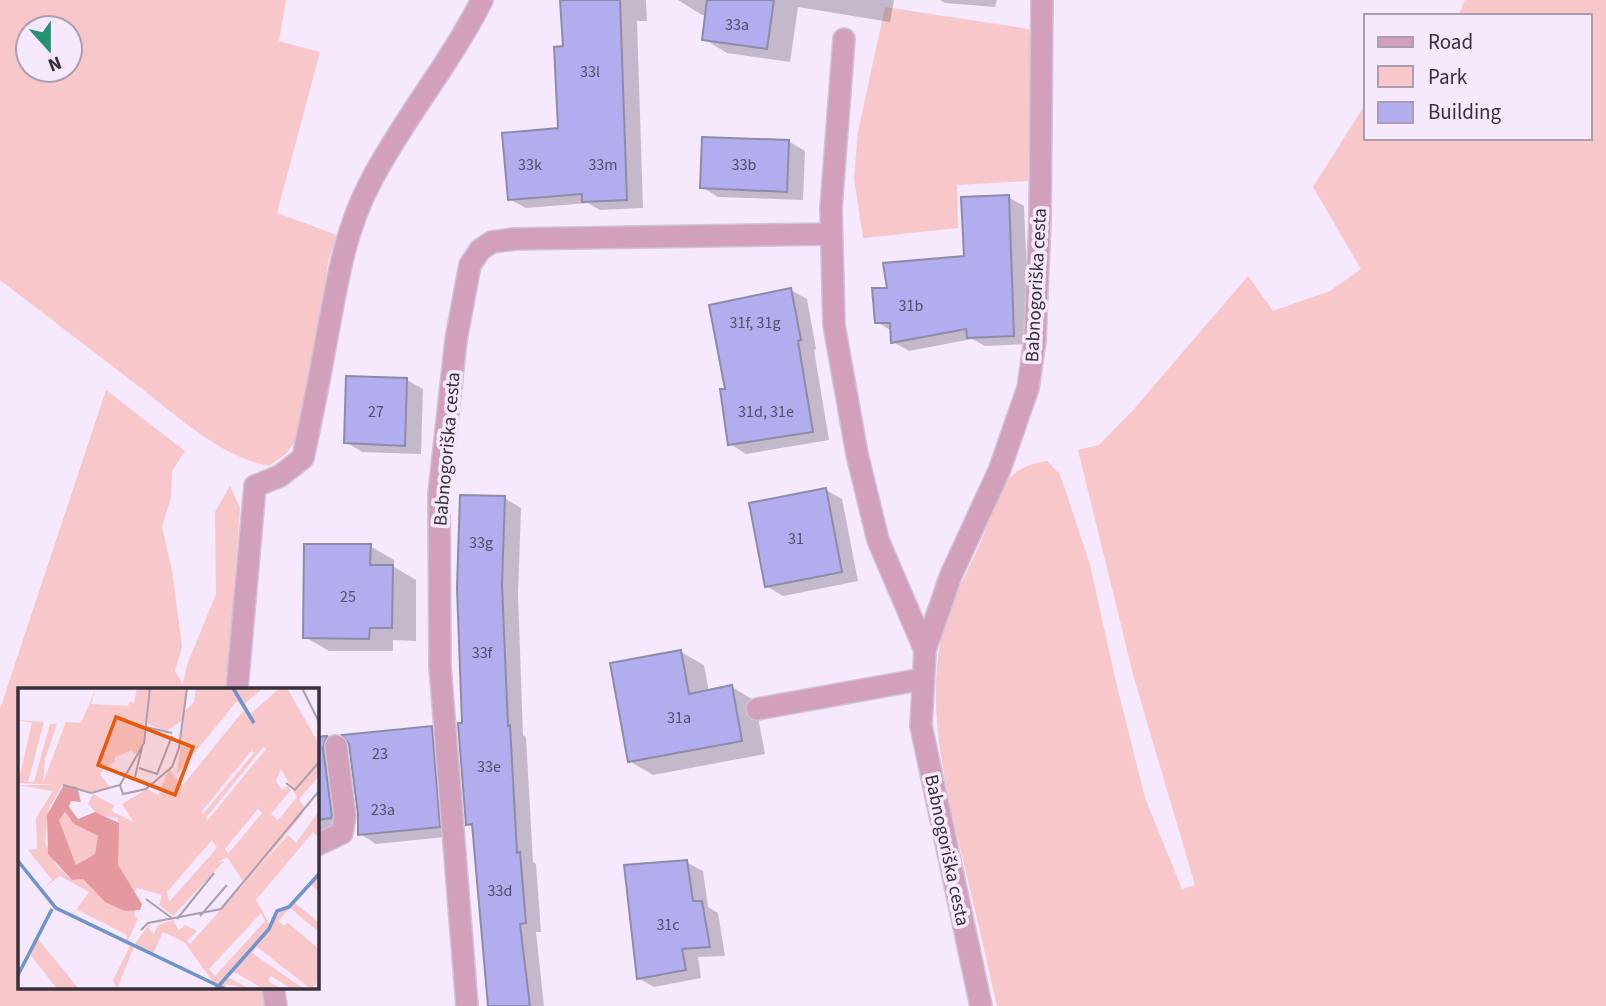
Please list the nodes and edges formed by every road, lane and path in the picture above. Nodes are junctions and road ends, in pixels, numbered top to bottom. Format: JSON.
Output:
{"nodes":[{"id":1,"x":482,"y":0,"type":"edge"},
{"id":2,"x":1042,"y":0,"type":"edge"},
{"id":3,"x":844,"y":39,"type":"dead end"},
{"id":4,"x":831,"y":234,"type":"junction"},
{"id":5,"x":925,"y":650,"type":"junction"},
{"id":6,"x":923,"y":680,"type":"junction"},
{"id":7,"x":237,"y":688,"type":"edge"},
{"id":8,"x":757,"y":709,"type":"dead end"},
{"id":9,"x":336,"y":746,"type":"dead end"},
{"id":10,"x":318,"y":845,"type":"edge"},
{"id":11,"x":273,"y":988,"type":"edge"},
{"id":12,"x":276,"y":1006,"type":"edge"},
{"id":13,"x":467,"y":1006,"type":"edge"},
{"id":14,"x":981,"y":1006,"type":"edge"}],
"edges":[{"from":1,"to":7,"type":"street"},
{"from":2,"to":5,"type":"street","name":"Babnogoriška cesta"},
{"from":3,"to":4,"type":"street"},
{"from":4,"to":5,"type":"street"},
{"from":4,"to":13,"type":"street","name":"Babnogoriška cesta"},
{"from":5,"to":6,"type":"street","name":"Babnogoriška cesta"},
{"from":6,"to":8,"type":"street"},
{"from":6,"to":14,"type":"street","name":"Babnogoriška cesta"},
{"from":9,"to":10,"type":"street"},
{"from":11,"to":12,"type":"street"}]}
